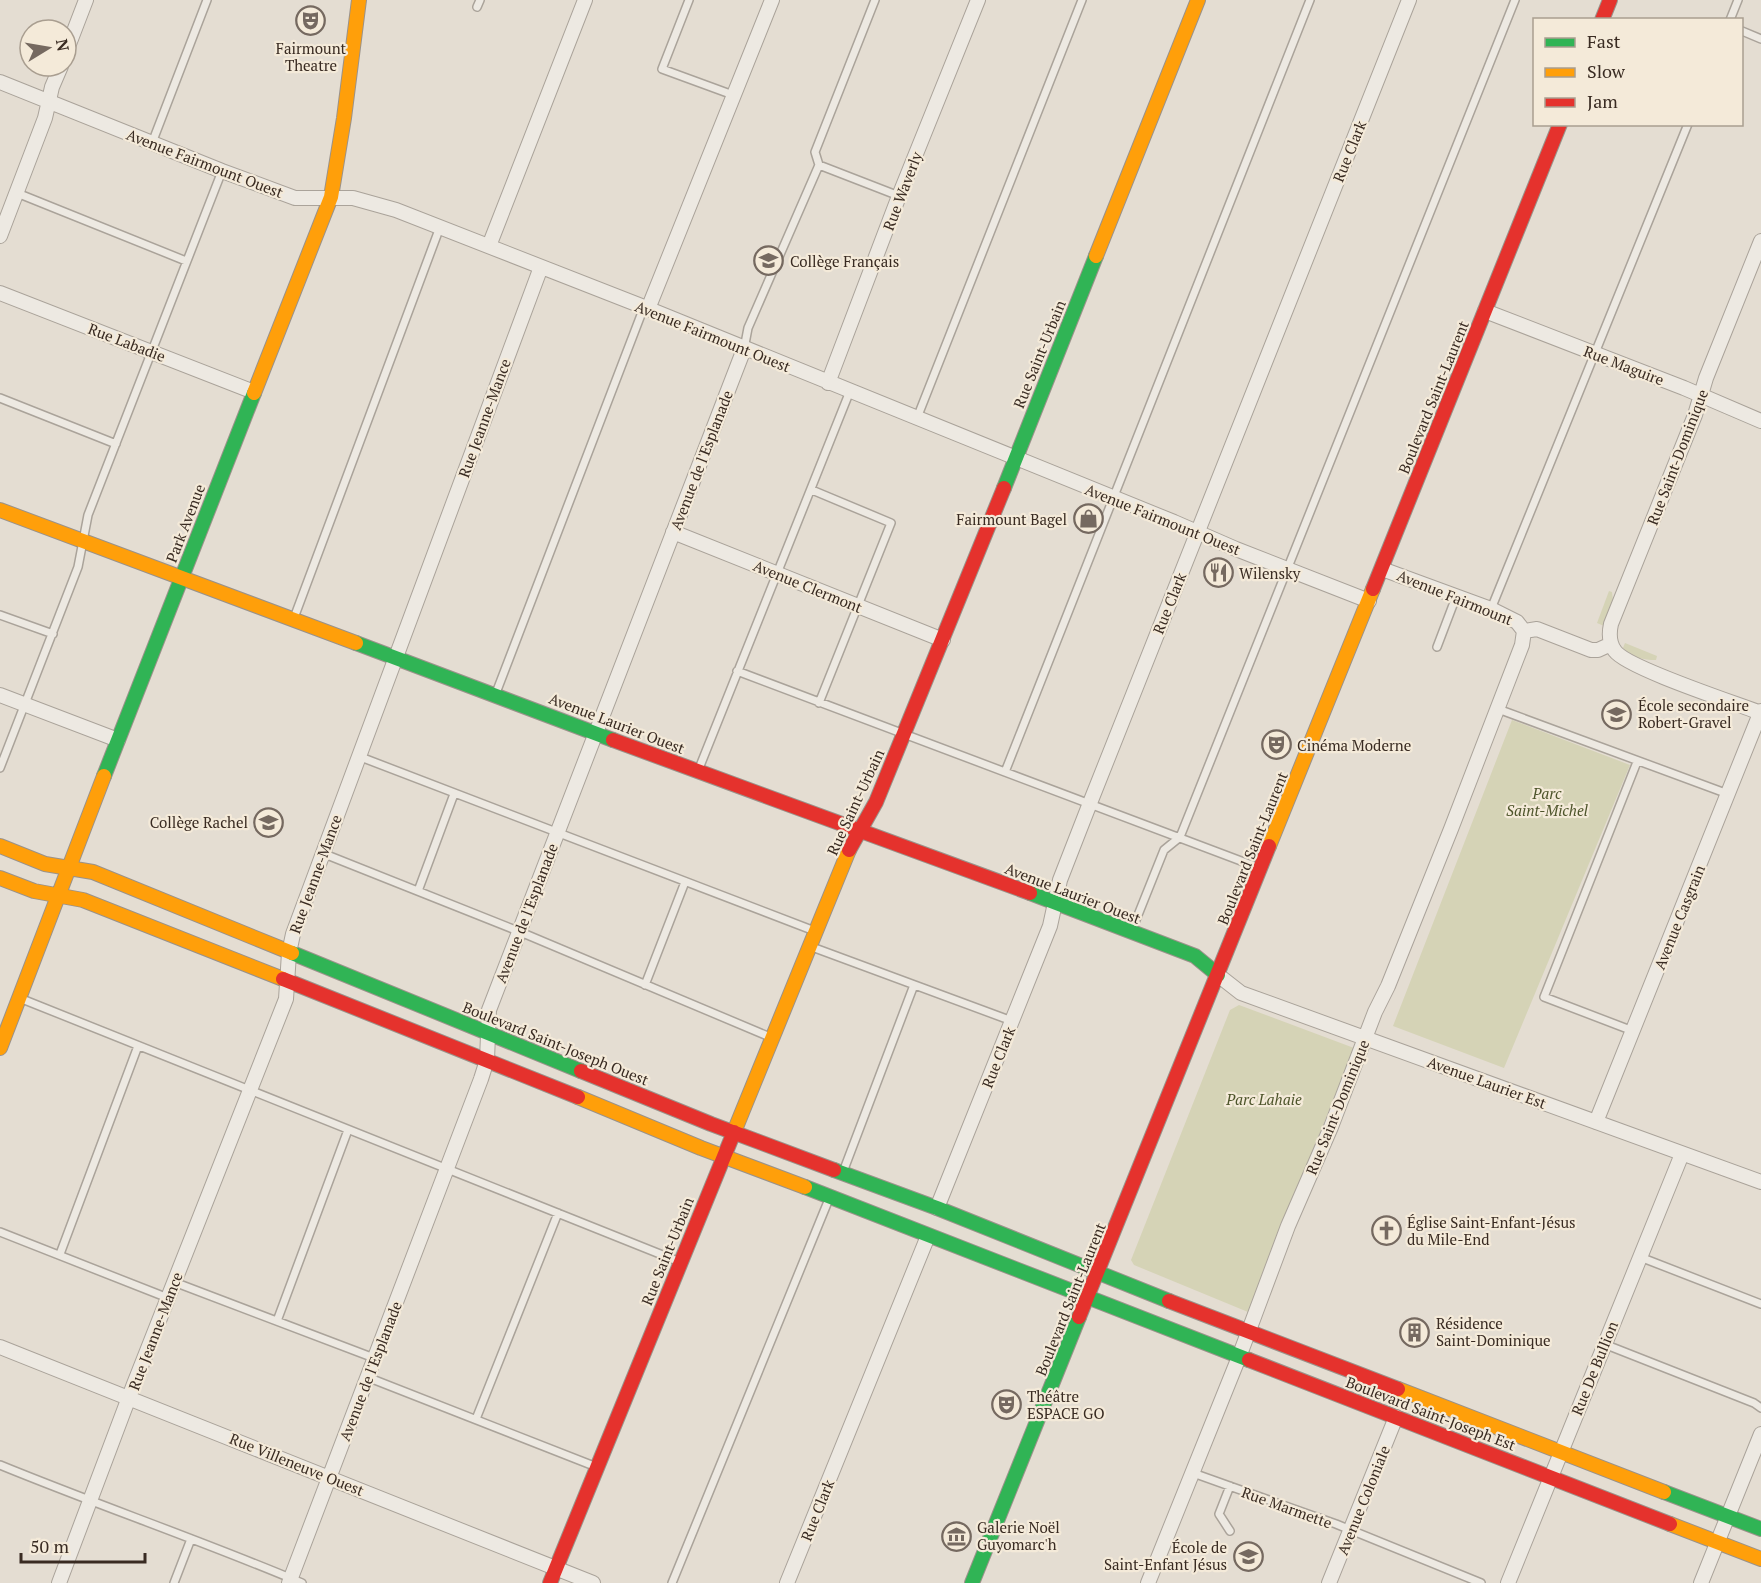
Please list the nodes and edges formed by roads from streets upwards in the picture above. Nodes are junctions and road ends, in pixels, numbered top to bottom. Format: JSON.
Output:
{"nodes":[{"id":1,"x":86,"y":0,"type":"edge"},
{"id":2,"x":358,"y":0,"type":"edge"},
{"id":3,"x":585,"y":0,"type":"edge"},
{"id":4,"x":772,"y":0,"type":"edge"},
{"id":5,"x":978,"y":0,"type":"edge"},
{"id":6,"x":1198,"y":0,"type":"edge"},
{"id":7,"x":1409,"y":0,"type":"edge"},
{"id":8,"x":1610,"y":0,"type":"edge"},
{"id":9,"x":1603,"y":18,"type":"edge"},
{"id":10,"x":78,"y":21,"type":"edge"},
{"id":11,"x":56,"y":78,"type":"edge"},
{"id":12,"x":0,"y":82,"type":"edge"},
{"id":13,"x":48,"y":102,"type":"junction"},
{"id":14,"x":1559,"y":126,"type":"edge"},
{"id":15,"x":331,"y":197,"type":"junction"},
{"id":16,"x":0,"y":236,"type":"edge"},
{"id":17,"x":1761,"y":241,"type":"edge"},
{"id":18,"x":489,"y":246,"type":"junction"},
{"id":19,"x":541,"y":267,"type":"junction"},
{"id":20,"x":0,"y":292,"type":"edge"},
{"id":21,"x":646,"y":308,"type":"junction"},
{"id":22,"x":1485,"y":311,"type":"junction"},
{"id":23,"x":744,"y":348,"type":"junction"},
{"id":24,"x":828,"y":383,"type":"junction"},
{"id":25,"x":254,"y":392,"type":"junction"},
{"id":26,"x":1701,"y":396,"type":"junction"},
{"id":27,"x":1761,"y":421,"type":"edge"},
{"id":28,"x":1016,"y":458,"type":"junction"},
{"id":29,"x":0,"y":510,"type":"edge"},
{"id":30,"x":674,"y":532,"type":"junction"},
{"id":31,"x":1197,"y":532,"type":"junction"},
{"id":32,"x":1382,"y":569,"type":"junction"},
{"id":33,"x":181,"y":578,"type":"junction"},
{"id":34,"x":1369,"y":601,"type":"junction"},
{"id":35,"x":1524,"y":631,"type":"junction"},
{"id":36,"x":943,"y":640,"type":"junction"},
{"id":37,"x":1611,"y":644,"type":"junction"},
{"id":38,"x":395,"y":658,"type":"junction"},
{"id":39,"x":0,"y":695,"type":"edge"},
{"id":40,"x":1761,"y":712,"type":"edge"},
{"id":41,"x":596,"y":733,"type":"junction"},
{"id":42,"x":118,"y":740,"type":"junction"},
{"id":43,"x":860,"y":832,"type":"junction"},
{"id":44,"x":0,"y":846,"type":"edge"},
{"id":45,"x":70,"y":868,"type":"junction"},
{"id":46,"x":0,"y":878,"type":"edge"},
{"id":47,"x":59,"y":896,"type":"junction"},
{"id":48,"x":1055,"y":903,"type":"junction"},
{"id":49,"x":289,"y":953,"type":"junction"},
{"id":50,"x":1218,"y":975,"type":"junction"},
{"id":51,"x":287,"y":979,"type":"junction"},
{"id":52,"x":489,"y":1033,"type":"junction"},
{"id":53,"x":1364,"y":1038,"type":"junction"},
{"id":54,"x":0,"y":1048,"type":"edge"},
{"id":55,"x":487,"y":1060,"type":"junction"},
{"id":56,"x":1596,"y":1122,"type":"junction"},
{"id":57,"x":734,"y":1132,"type":"junction"},
{"id":58,"x":1682,"y":1154,"type":"junction"},
{"id":59,"x":724,"y":1156,"type":"junction"},
{"id":60,"x":1761,"y":1181,"type":"edge"},
{"id":61,"x":937,"y":1208,"type":"junction"},
{"id":62,"x":928,"y":1236,"type":"junction"},
{"id":63,"x":1098,"y":1273,"type":"junction"},
{"id":64,"x":1088,"y":1298,"type":"junction"},
{"id":65,"x":1248,"y":1331,"type":"junction"},
{"id":66,"x":0,"y":1347,"type":"edge"},
{"id":67,"x":1239,"y":1357,"type":"junction"},
{"id":68,"x":129,"y":1398,"type":"junction"},
{"id":69,"x":1396,"y":1417,"type":"junction"},
{"id":70,"x":1761,"y":1434,"type":"edge"},
{"id":71,"x":1560,"y":1451,"type":"junction"},
{"id":72,"x":329,"y":1478,"type":"junction"},
{"id":73,"x":1550,"y":1478,"type":"junction"},
{"id":74,"x":1728,"y":1516,"type":"junction"},
{"id":75,"x":1761,"y":1528,"type":"edge"},
{"id":76,"x":1718,"y":1542,"type":"junction"},
{"id":77,"x":1761,"y":1559,"type":"edge"},
{"id":78,"x":556,"y":1568,"type":"junction"},
{"id":79,"x":294,"y":1581,"type":"edge"},
{"id":80,"x":59,"y":1583,"type":"edge"},
{"id":81,"x":550,"y":1583,"type":"edge"},
{"id":82,"x":593,"y":1583,"type":"edge"},
{"id":83,"x":786,"y":1583,"type":"edge"},
{"id":84,"x":972,"y":1583,"type":"edge"},
{"id":85,"x":1148,"y":1583,"type":"edge"},
{"id":86,"x":1329,"y":1583,"type":"edge"},
{"id":87,"x":1508,"y":1583,"type":"edge"},
{"id":88,"x":1701,"y":1583,"type":"edge"}],
"edges":[{"from":1,"to":10,"type":"street"},
{"from":2,"to":15,"type":"main road","name":"Park Avenue"},
{"from":3,"to":18,"type":"street"},
{"from":4,"to":21,"type":"street"},
{"from":5,"to":24,"type":"street","name":"Rue Waverly"},
{"from":6,"to":28,"type":"main road","name":"Rue Saint-Urbain"},
{"from":7,"to":31,"type":"street","name":"Rue Clark"},
{"from":8,"to":9,"type":"main road"},
{"from":11,"to":13,"type":"street"},
{"from":12,"to":13,"type":"street"},
{"from":13,"to":15,"type":"street","name":"Avenue Fairmount Ouest"},
{"from":13,"to":16,"type":"street"},
{"from":14,"to":22,"type":"main road","name":"Boulevard Saint-Laurent"},
{"from":15,"to":18,"type":"street","name":"Avenue Fairmount Ouest"},
{"from":15,"to":25,"type":"main road","name":"Park Avenue"},
{"from":17,"to":26,"type":"street","name":"Rue Saint-Dominique"},
{"from":18,"to":19,"type":"street","name":"Avenue Fairmount Ouest"},
{"from":19,"to":21,"type":"street","name":"Avenue Fairmount Ouest"},
{"from":19,"to":38,"type":"street","name":"Rue Jeanne-Mance"},
{"from":20,"to":25,"type":"street","name":"Rue Labadie"},
{"from":21,"to":23,"type":"street","name":"Avenue Fairmount Ouest"},
{"from":22,"to":26,"type":"street","name":"Rue Maguire"},
{"from":22,"to":32,"type":"main road","name":"Boulevard Saint-Laurent"},
{"from":23,"to":24,"type":"street","name":"Avenue Fairmount Ouest"},
{"from":23,"to":30,"type":"street","name":"Avenue de l'Esplanade"},
{"from":24,"to":28,"type":"street","name":"Avenue Fairmount Ouest"},
{"from":25,"to":33,"type":"main road","name":"Park Avenue"},
{"from":26,"to":27,"type":"street","name":"Rue Maguire"},
{"from":26,"to":37,"type":"street","name":"Rue Saint-Dominique"},
{"from":28,"to":31,"type":"street","name":"Avenue Fairmount Ouest"},
{"from":28,"to":36,"type":"main road","name":"Rue Saint-Urbain"},
{"from":29,"to":33,"type":"main road","name":"Avenue Laurier Ouest"},
{"from":30,"to":36,"type":"street","name":"Avenue Clermont"},
{"from":30,"to":41,"type":"street","name":"Avenue de l'Esplanade"},
{"from":31,"to":34,"type":"street","name":"Avenue Fairmount Ouest"},
{"from":31,"to":48,"type":"street","name":"Rue Clark"},
{"from":32,"to":34,"type":"main road","name":"Boulevard Saint-Laurent"},
{"from":32,"to":35,"type":"street","name":"Avenue Fairmount"},
{"from":33,"to":38,"type":"main road","name":"Avenue Laurier Ouest"},
{"from":33,"to":42,"type":"main road","name":"Park Avenue"},
{"from":34,"to":50,"type":"main road","name":"Boulevard Saint-Laurent"},
{"from":35,"to":37,"type":"street"},
{"from":35,"to":53,"type":"street","name":"Rue Saint-Dominique"},
{"from":36,"to":43,"type":"main road","name":"Rue Saint-Urbain"},
{"from":37,"to":40,"type":"street"},
{"from":38,"to":41,"type":"main road","name":"Avenue Laurier Ouest"},
{"from":38,"to":49,"type":"street","name":"Rue Jeanne-Mance"},
{"from":39,"to":42,"type":"street"},
{"from":40,"to":56,"type":"street","name":"Avenue Casgrain"},
{"from":41,"to":43,"type":"main road","name":"Avenue Laurier Ouest"},
{"from":41,"to":52,"type":"street","name":"Avenue de l'Esplanade"},
{"from":42,"to":45,"type":"main road","name":"Park Avenue"},
{"from":43,"to":48,"type":"main road","name":"Avenue Laurier Ouest"},
{"from":43,"to":57,"type":"main road","name":"Rue Saint-Urbain"},
{"from":44,"to":45,"type":"main road","name":"Boulevard Saint-Joseph Ouest"},
{"from":45,"to":47,"type":"main road","name":"Park Avenue"},
{"from":45,"to":49,"type":"main road","name":"Boulevard Saint-Joseph Ouest"},
{"from":46,"to":47,"type":"main road"},
{"from":47,"to":51,"type":"main road"},
{"from":47,"to":54,"type":"main road","name":"Park Avenue"},
{"from":48,"to":50,"type":"main road","name":"Avenue Laurier Ouest"},
{"from":48,"to":61,"type":"street","name":"Rue Clark"},
{"from":49,"to":51,"type":"street","name":"Rue Jeanne-Mance"},
{"from":49,"to":52,"type":"main road","name":"Boulevard Saint-Joseph Ouest"},
{"from":50,"to":53,"type":"street","name":"Avenue Laurier Est"},
{"from":50,"to":63,"type":"main road","name":"Boulevard Saint-Laurent"},
{"from":51,"to":55,"type":"main road"},
{"from":51,"to":68,"type":"street","name":"Rue Jeanne-Mance"},
{"from":52,"to":55,"type":"street","name":"Avenue de l'Esplanade"},
{"from":52,"to":57,"type":"main road","name":"Boulevard Saint-Joseph Ouest"},
{"from":53,"to":56,"type":"street","name":"Avenue Laurier Est"},
{"from":53,"to":65,"type":"street","name":"Rue Saint-Dominique"},
{"from":55,"to":59,"type":"main road"},
{"from":55,"to":72,"type":"street","name":"Avenue de l'Esplanade"},
{"from":56,"to":58,"type":"street","name":"Avenue Laurier Est"},
{"from":57,"to":59,"type":"main road","name":"Rue Saint-Urbain"},
{"from":57,"to":61,"type":"main road","name":"Boulevard Saint-Joseph Ouest"},
{"from":58,"to":60,"type":"street","name":"Avenue Laurier Est"},
{"from":58,"to":71,"type":"street","name":"Rue De Bullion"},
{"from":59,"to":62,"type":"main road"},
{"from":59,"to":78,"type":"main road","name":"Rue Saint-Urbain"},
{"from":61,"to":63,"type":"main road","name":"Boulevard Saint-Joseph Ouest"},
{"from":62,"to":64,"type":"main road"},
{"from":62,"to":83,"type":"street","name":"Rue Clark"},
{"from":63,"to":64,"type":"main road","name":"Boulevard Saint-Laurent"},
{"from":63,"to":65,"type":"main road","name":"Boulevard Saint-Joseph Est"},
{"from":64,"to":67,"type":"main road","name":"Boulevard Saint-Joseph Est"},
{"from":64,"to":84,"type":"main road","name":"Boulevard Saint-Laurent"},
{"from":65,"to":67,"type":"street","name":"Rue Saint-Dominique"},
{"from":65,"to":71,"type":"main road","name":"Boulevard Saint-Joseph Est"},
{"from":66,"to":68,"type":"street","name":"Rue Villeneuve Ouest"},
{"from":67,"to":69,"type":"main road","name":"Boulevard Saint-Joseph Est"},
{"from":67,"to":85,"type":"street","name":"Rue Saint-Dominique"},
{"from":68,"to":72,"type":"street","name":"Rue Villeneuve Ouest"},
{"from":68,"to":80,"type":"street","name":"Rue Jeanne-Mance"},
{"from":69,"to":73,"type":"main road","name":"Boulevard Saint-Joseph Est"},
{"from":69,"to":86,"type":"street","name":"Avenue Coloniale"},
{"from":70,"to":74,"type":"street"},
{"from":71,"to":73,"type":"street","name":"Rue De Bullion"},
{"from":71,"to":74,"type":"main road","name":"Boulevard Saint-Joseph Est"},
{"from":72,"to":78,"type":"street","name":"Rue Villeneuve Ouest"},
{"from":72,"to":79,"type":"street","name":"Avenue de l'Esplanade"},
{"from":73,"to":76,"type":"main road","name":"Boulevard Saint-Joseph Est"},
{"from":73,"to":87,"type":"street","name":"Rue De Bullion"},
{"from":74,"to":75,"type":"main road","name":"Boulevard Saint-Joseph Est"},
{"from":74,"to":76,"type":"street"},
{"from":76,"to":77,"type":"main road","name":"Boulevard Saint-Joseph Est"},
{"from":76,"to":88,"type":"street"},
{"from":78,"to":81,"type":"main road","name":"Rue Saint-Urbain"},
{"from":78,"to":82,"type":"street","name":"Rue Villeneuve Ouest"}]}
